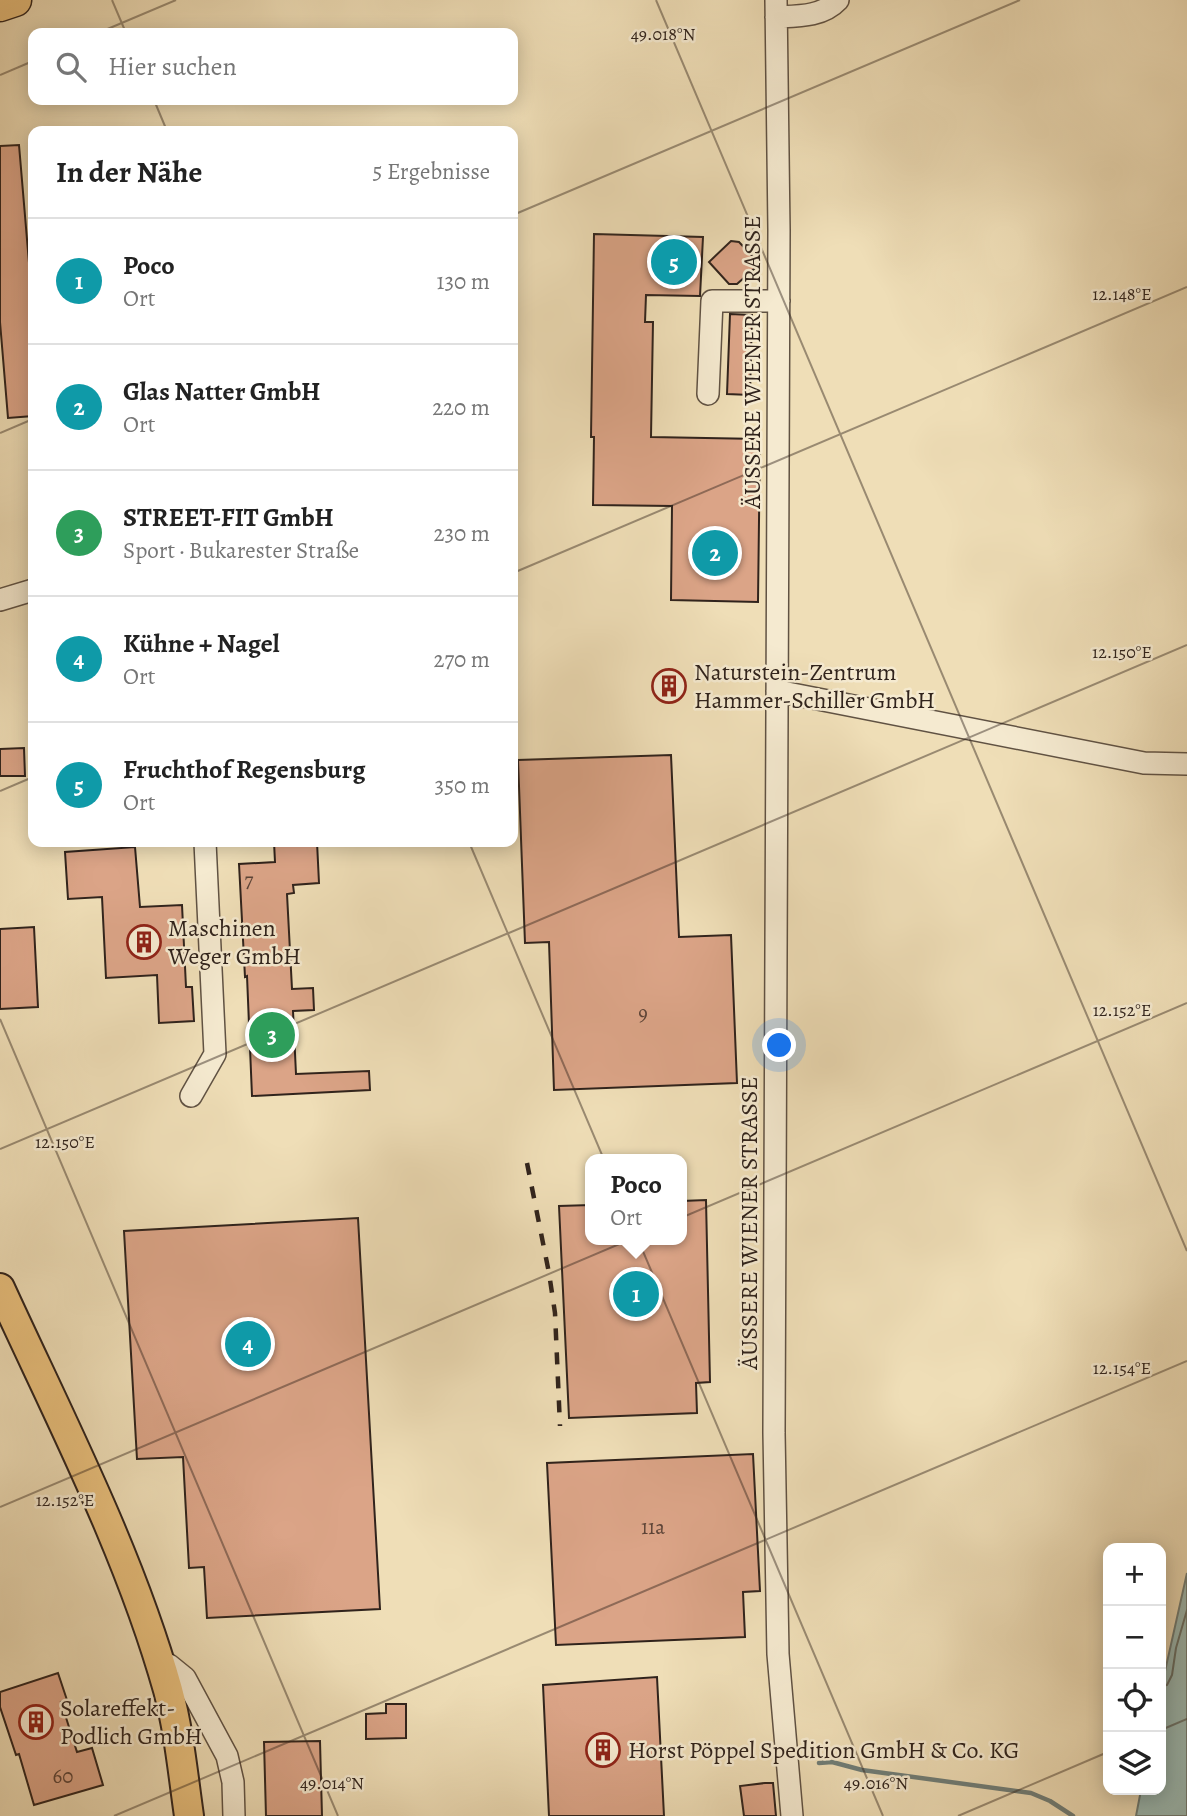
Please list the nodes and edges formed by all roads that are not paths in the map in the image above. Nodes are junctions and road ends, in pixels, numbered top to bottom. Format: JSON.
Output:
{"nodes":[{"id":1,"x":15,"y":0,"type":"edge"},
{"id":2,"x":838,"y":0,"type":"edge"},
{"id":3,"x":0,"y":5,"type":"edge"},
{"id":4,"x":776,"y":9,"type":"edge"},
{"id":5,"x":779,"y":301,"type":"junction"},
{"id":6,"x":708,"y":394,"type":"dead end"},
{"id":7,"x":28,"y":592,"type":"edge"},
{"id":8,"x":0,"y":600,"type":"edge"},
{"id":9,"x":777,"y":691,"type":"junction"},
{"id":10,"x":1187,"y":764,"type":"edge"},
{"id":11,"x":205,"y":847,"type":"edge"},
{"id":12,"x":191,"y":1096,"type":"dead end"},
{"id":13,"x":0,"y":1288,"type":"edge"},
{"id":14,"x":159,"y":1662,"type":"junction"},
{"id":15,"x":189,"y":1816,"type":"edge"},
{"id":16,"x":234,"y":1816,"type":"edge"},
{"id":17,"x":792,"y":1816,"type":"edge"}],
"edges":[{"from":1,"to":3,"type":"highway"},
{"from":2,"to":4,"type":"street"},
{"from":4,"to":5,"type":"street","name":"ÄUSSERE WIENER STRASSE"},
{"from":5,"to":6,"type":"street"},
{"from":5,"to":9,"type":"street","name":"ÄUSSERE WIENER STRASSE"},
{"from":7,"to":8,"type":"street"},
{"from":9,"to":10,"type":"street"},
{"from":9,"to":17,"type":"street","name":"ÄUSSERE WIENER STRASSE"},
{"from":11,"to":12,"type":"street"},
{"from":13,"to":14,"type":"main road"},
{"from":14,"to":15,"type":"main road"},
{"from":14,"to":16,"type":"street"}]}
